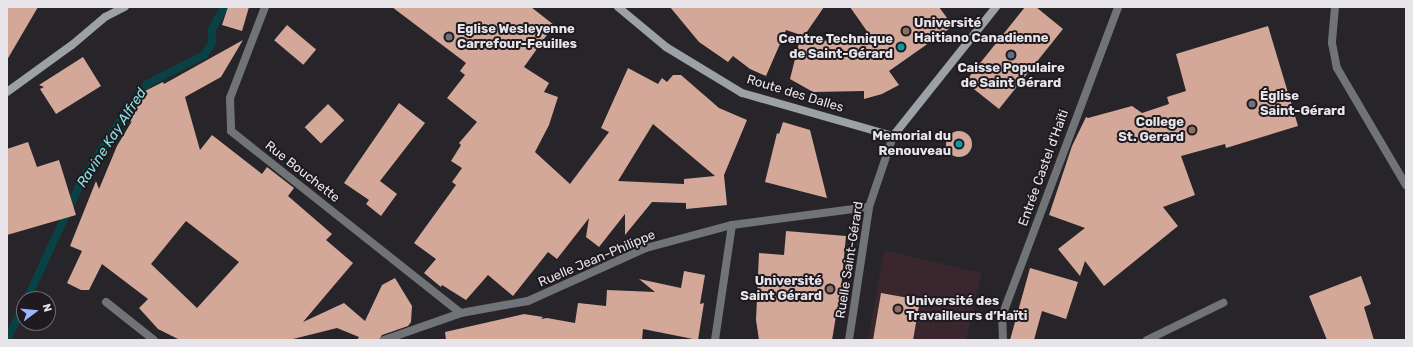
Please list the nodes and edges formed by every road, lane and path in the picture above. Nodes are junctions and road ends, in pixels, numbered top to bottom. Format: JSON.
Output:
{"nodes":[{"id":1,"x":125,"y":7,"type":"edge"},
{"id":2,"x":265,"y":7,"type":"edge"},
{"id":3,"x":618,"y":7,"type":"edge"},
{"id":4,"x":996,"y":7,"type":"edge"},
{"id":5,"x":1118,"y":7,"type":"edge"},
{"id":6,"x":1335,"y":7,"type":"edge"},
{"id":7,"x":7,"y":92,"type":"edge"},
{"id":8,"x":893,"y":136,"type":"junction"},
{"id":9,"x":1406,"y":185,"type":"edge"},
{"id":10,"x":869,"y":207,"type":"junction"},
{"id":11,"x":732,"y":225,"type":"junction"},
{"id":12,"x":106,"y":302,"type":"dead end"},
{"id":13,"x":1223,"y":303,"type":"dead end"},
{"id":14,"x":461,"y":313,"type":"junction"},
{"id":15,"x":154,"y":340,"type":"edge"},
{"id":16,"x":384,"y":340,"type":"edge"},
{"id":17,"x":715,"y":340,"type":"edge"},
{"id":18,"x":849,"y":340,"type":"edge"},
{"id":19,"x":1003,"y":340,"type":"edge"},
{"id":20,"x":1147,"y":340,"type":"edge"}],
"edges":[{"from":1,"to":7,"type":"street"},
{"from":2,"to":14,"type":"street","name":"Rue Bouchette"},
{"from":3,"to":8,"type":"street","name":"Route des Dalles"},
{"from":4,"to":8,"type":"street","name":"Ruelle Saint-Gérard"},
{"from":5,"to":19,"type":"street","name":"Entrée Castel d'Haïti"},
{"from":6,"to":9,"type":"street"},
{"from":8,"to":10,"type":"street","name":"Ruelle Saint-Gérard"},
{"from":10,"to":11,"type":"street","name":"Ruelle Jean-Philippe"},
{"from":10,"to":18,"type":"street","name":"Ruelle Saint-Gérard"},
{"from":11,"to":14,"type":"street","name":"Ruelle Jean-Philippe"},
{"from":11,"to":17,"type":"street"},
{"from":12,"to":15,"type":"street"},
{"from":13,"to":20,"type":"street"},
{"from":14,"to":16,"type":"street","name":"Ruelle Jean-Philippe"}]}
